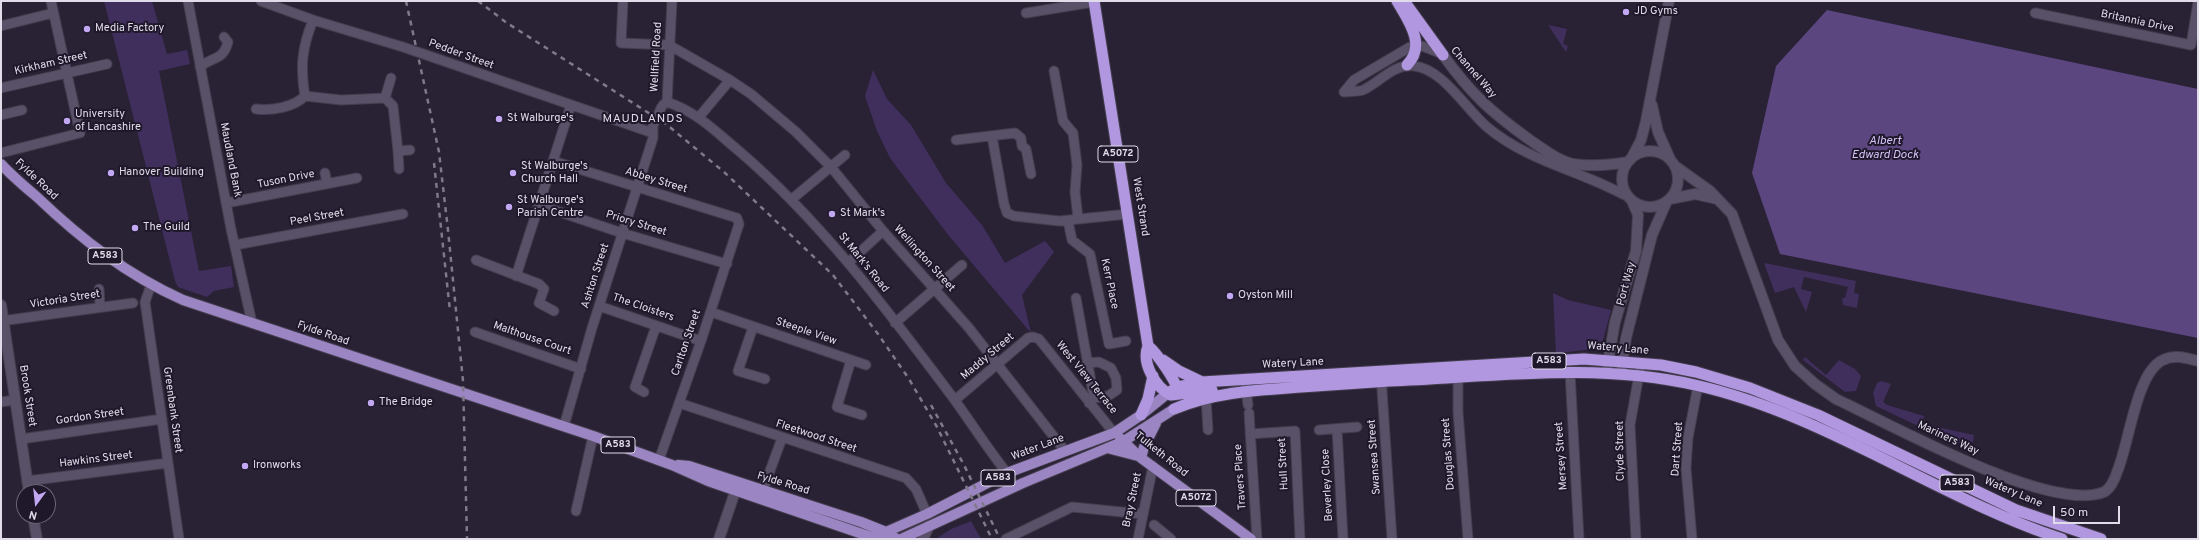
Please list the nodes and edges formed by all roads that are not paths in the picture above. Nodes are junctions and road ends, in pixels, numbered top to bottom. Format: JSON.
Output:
{"nodes":[{"id":1,"x":51,"y":1,"type":"edge"},
{"id":2,"x":188,"y":1,"type":"edge"},
{"id":3,"x":261,"y":1,"type":"edge"},
{"id":4,"x":623,"y":1,"type":"edge"},
{"id":5,"x":672,"y":1,"type":"edge"},
{"id":6,"x":1397,"y":1,"type":"edge"},
{"id":7,"x":1404,"y":1,"type":"edge"},
{"id":8,"x":1669,"y":1,"type":"edge"},
{"id":9,"x":2190,"y":1,"type":"edge"},
{"id":10,"x":1094,"y":2,"type":"edge"},
{"id":11,"x":2198,"y":3,"type":"edge"},
{"id":12,"x":53,"y":13,"type":"junction"},
{"id":13,"x":1026,"y":13,"type":"dead end"},
{"id":14,"x":2035,"y":13,"type":"dead end"},
{"id":15,"x":313,"y":20,"type":"junction"},
{"id":16,"x":1,"y":26,"type":"edge"},
{"id":17,"x":224,"y":37,"type":"dead end"},
{"id":18,"x":2195,"y":38,"type":"edge"},
{"id":19,"x":669,"y":45,"type":"junction"},
{"id":20,"x":1416,"y":46,"type":"junction"},
{"id":21,"x":1443,"y":55,"type":"junction"},
{"id":22,"x":107,"y":64,"type":"dead end"},
{"id":23,"x":1407,"y":65,"type":"junction"},
{"id":24,"x":200,"y":67,"type":"junction"},
{"id":25,"x":1054,"y":71,"type":"dead end"},
{"id":26,"x":66,"y":73,"type":"junction"},
{"id":27,"x":391,"y":78,"type":"dead end"},
{"id":28,"x":730,"y":80,"type":"junction"},
{"id":29,"x":1,"y":88,"type":"edge"},
{"id":30,"x":1650,"y":95,"type":"junction"},
{"id":31,"x":305,"y":96,"type":"junction"},
{"id":32,"x":385,"y":98,"type":"junction"},
{"id":33,"x":665,"y":104,"type":"junction"},
{"id":34,"x":571,"y":105,"type":"junction"},
{"id":35,"x":22,"y":110,"type":"dead end"},
{"id":36,"x":1,"y":115,"type":"edge"},
{"id":37,"x":699,"y":117,"type":"junction"},
{"id":38,"x":264,"y":120,"type":"dead end"},
{"id":39,"x":653,"y":130,"type":"junction"},
{"id":40,"x":992,"y":136,"type":"junction"},
{"id":41,"x":956,"y":140,"type":"dead end"},
{"id":42,"x":410,"y":150,"type":"dead end"},
{"id":43,"x":398,"y":151,"type":"junction"},
{"id":44,"x":1,"y":153,"type":"edge"},
{"id":45,"x":845,"y":155,"type":"dead end"},
{"id":46,"x":1630,"y":161,"type":"junction"},
{"id":47,"x":553,"y":162,"type":"junction"},
{"id":48,"x":1672,"y":163,"type":"junction"},
{"id":49,"x":1,"y":164,"type":"edge"},
{"id":50,"x":831,"y":167,"type":"junction"},
{"id":51,"x":399,"y":169,"type":"dead end"},
{"id":52,"x":325,"y":173,"type":"dead end"},
{"id":53,"x":1030,"y":174,"type":"dead end"},
{"id":54,"x":357,"y":178,"type":"dead end"},
{"id":55,"x":327,"y":184,"type":"junction"},
{"id":56,"x":636,"y":187,"type":"junction"},
{"id":57,"x":792,"y":199,"type":"junction"},
{"id":58,"x":1630,"y":199,"type":"junction"},
{"id":59,"x":1720,"y":200,"type":"junction"},
{"id":60,"x":1668,"y":201,"type":"junction"},
{"id":61,"x":226,"y":203,"type":"junction"},
{"id":62,"x":539,"y":205,"type":"junction"},
{"id":63,"x":403,"y":214,"type":"dead end"},
{"id":64,"x":1128,"y":214,"type":"junction"},
{"id":65,"x":1078,"y":218,"type":"junction"},
{"id":66,"x":1068,"y":221,"type":"junction"},
{"id":67,"x":883,"y":231,"type":"junction"},
{"id":68,"x":622,"y":233,"type":"junction"},
{"id":69,"x":736,"y":233,"type":"joint"},
{"id":70,"x":235,"y":245,"type":"junction"},
{"id":71,"x":476,"y":260,"type":"dead end"},
{"id":72,"x":849,"y":262,"type":"junction"},
{"id":73,"x":727,"y":264,"type":"junction"},
{"id":74,"x":962,"y":265,"type":"dead end"},
{"id":75,"x":516,"y":276,"type":"junction"},
{"id":76,"x":151,"y":285,"type":"junction"},
{"id":77,"x":99,"y":289,"type":"dead end"},
{"id":78,"x":935,"y":289,"type":"junction"},
{"id":79,"x":1076,"y":298,"type":"dead end"},
{"id":80,"x":133,"y":303,"type":"dead end"},
{"id":81,"x":1,"y":305,"type":"edge"},
{"id":82,"x":599,"y":306,"type":"junction"},
{"id":83,"x":100,"y":307,"type":"junction"},
{"id":84,"x":554,"y":312,"type":"dead end"},
{"id":85,"x":711,"y":312,"type":"junction"},
{"id":86,"x":2,"y":321,"type":"edge"},
{"id":87,"x":252,"y":323,"type":"junction"},
{"id":88,"x":895,"y":323,"type":"junction"},
{"id":89,"x":656,"y":326,"type":"junction"},
{"id":90,"x":753,"y":327,"type":"junction"},
{"id":91,"x":475,"y":332,"type":"dead end"},
{"id":92,"x":1039,"y":339,"type":"joint"},
{"id":93,"x":701,"y":341,"type":"junction"},
{"id":94,"x":1126,"y":341,"type":"dead end"},
{"id":95,"x":1148,"y":346,"type":"junction"},
{"id":96,"x":1158,"y":359,"type":"junction"},
{"id":97,"x":851,"y":360,"type":"junction"},
{"id":98,"x":1608,"y":360,"type":"junction"},
{"id":99,"x":1622,"y":361,"type":"junction"},
{"id":100,"x":2198,"y":361,"type":"edge"},
{"id":101,"x":1087,"y":363,"type":"junction"},
{"id":102,"x":1640,"y":363,"type":"junction"},
{"id":103,"x":998,"y":364,"type":"junction"},
{"id":104,"x":866,"y":365,"type":"dead end"},
{"id":105,"x":581,"y":369,"type":"junction"},
{"id":106,"x":1570,"y":372,"type":"junction"},
{"id":107,"x":1607,"y":372,"type":"junction"},
{"id":108,"x":1458,"y":373,"type":"junction"},
{"id":109,"x":1621,"y":374,"type":"junction"},
{"id":110,"x":1639,"y":375,"type":"junction"},
{"id":111,"x":1153,"y":376,"type":"junction"},
{"id":112,"x":1381,"y":377,"type":"junction"},
{"id":113,"x":765,"y":379,"type":"dead end"},
{"id":114,"x":1245,"y":380,"type":"junction"},
{"id":115,"x":1202,"y":382,"type":"junction"},
{"id":116,"x":1698,"y":385,"type":"junction"},
{"id":117,"x":644,"y":392,"type":"dead end"},
{"id":118,"x":1174,"y":392,"type":"junction"},
{"id":119,"x":1246,"y":392,"type":"junction"},
{"id":120,"x":1228,"y":394,"type":"junction"},
{"id":121,"x":1206,"y":398,"type":"junction"},
{"id":122,"x":15,"y":400,"type":"junction"},
{"id":123,"x":955,"y":400,"type":"junction"},
{"id":124,"x":1092,"y":400,"type":"junction"},
{"id":125,"x":1,"y":402,"type":"edge"},
{"id":126,"x":679,"y":403,"type":"junction"},
{"id":127,"x":1174,"y":409,"type":"junction"},
{"id":128,"x":862,"y":415,"type":"dead end"},
{"id":129,"x":1141,"y":415,"type":"junction"},
{"id":130,"x":162,"y":419,"type":"junction"},
{"id":131,"x":1159,"y":419,"type":"junction"},
{"id":132,"x":564,"y":426,"type":"junction"},
{"id":133,"x":1357,"y":427,"type":"dead end"},
{"id":134,"x":1337,"y":429,"type":"junction"},
{"id":135,"x":1208,"y":430,"type":"dead end"},
{"id":136,"x":1319,"y":430,"type":"dead end"},
{"id":137,"x":1114,"y":432,"type":"junction"},
{"id":138,"x":1250,"y":434,"type":"junction"},
{"id":139,"x":593,"y":436,"type":"junction"},
{"id":140,"x":21,"y":438,"type":"junction"},
{"id":141,"x":782,"y":438,"type":"junction"},
{"id":142,"x":1124,"y":441,"type":"junction"},
{"id":143,"x":1106,"y":448,"type":"junction"},
{"id":144,"x":1065,"y":451,"type":"junction"},
{"id":145,"x":1141,"y":458,"type":"junction"},
{"id":146,"x":659,"y":460,"type":"junction"},
{"id":147,"x":168,"y":463,"type":"junction"},
{"id":148,"x":1153,"y":466,"type":"junction"},
{"id":149,"x":1007,"y":473,"type":"junction"},
{"id":150,"x":27,"y":481,"type":"junction"},
{"id":151,"x":28,"y":484,"type":"edge"},
{"id":152,"x":737,"y":486,"type":"junction"},
{"id":153,"x":763,"y":490,"type":"junction"},
{"id":154,"x":576,"y":511,"type":"dead end"},
{"id":155,"x":927,"y":514,"type":"junction"},
{"id":156,"x":1142,"y":514,"type":"junction"},
{"id":157,"x":34,"y":524,"type":"edge"},
{"id":158,"x":1154,"y":525,"type":"dead end"},
{"id":159,"x":929,"y":526,"type":"junction"},
{"id":160,"x":886,"y":532,"type":"junction"},
{"id":161,"x":1138,"y":537,"type":"edge"},
{"id":162,"x":37,"y":539,"type":"edge"},
{"id":163,"x":179,"y":539,"type":"edge"},
{"id":164,"x":719,"y":539,"type":"edge"},
{"id":165,"x":877,"y":539,"type":"edge"},
{"id":166,"x":897,"y":539,"type":"edge"},
{"id":167,"x":901,"y":539,"type":"edge"},
{"id":168,"x":923,"y":539,"type":"edge"},
{"id":169,"x":1006,"y":539,"type":"edge"},
{"id":170,"x":1129,"y":539,"type":"edge"},
{"id":171,"x":1170,"y":539,"type":"edge"},
{"id":172,"x":1251,"y":539,"type":"edge"},
{"id":173,"x":1257,"y":539,"type":"edge"},
{"id":174,"x":1300,"y":539,"type":"edge"},
{"id":175,"x":1343,"y":539,"type":"edge"},
{"id":176,"x":1392,"y":539,"type":"edge"},
{"id":177,"x":1468,"y":539,"type":"edge"},
{"id":178,"x":1579,"y":539,"type":"edge"},
{"id":179,"x":1636,"y":539,"type":"edge"},
{"id":180,"x":1692,"y":539,"type":"edge"},
{"id":181,"x":2062,"y":539,"type":"edge"},
{"id":182,"x":2101,"y":539,"type":"edge"}],
"edges":[{"from":1,"to":12,"type":"street"},
{"from":2,"to":24,"type":"street","name":"Maudland Bank"},
{"from":3,"to":15,"type":"street","name":"Pedder Street"},
{"from":4,"to":19,"type":"street"},
{"from":5,"to":19,"type":"street","name":"Wellfield Road"},
{"from":6,"to":20,"type":"highway"},
{"from":7,"to":21,"type":"highway"},
{"from":8,"to":30,"type":"street"},
{"from":9,"to":11,"type":"street"},
{"from":10,"to":13,"type":"street"},
{"from":10,"to":64,"type":"highway","name":"West Strand","number":"A5072"},
{"from":11,"to":18,"type":"street","name":"Britannia Drive"},
{"from":12,"to":16,"type":"street"},
{"from":12,"to":26,"type":"street"},
{"from":14,"to":18,"type":"street","name":"Britannia Drive"},
{"from":15,"to":31,"type":"street"},
{"from":15,"to":34,"type":"street","name":"Pedder Street","bridge":true},
{"from":17,"to":24,"type":"street"},
{"from":19,"to":28,"type":"street","name":"Wellington Street"},
{"from":19,"to":33,"type":"street","name":"Wellfield Road"},
{"from":20,"to":21,"type":"street","name":"Channel Way"},
{"from":20,"to":23,"type":"highway"},
{"from":20,"to":23,"type":"street"},
{"from":21,"to":46,"type":"street","name":"Channel Way"},
{"from":22,"to":26,"type":"street","name":"Kirkham Street"},
{"from":23,"to":58,"type":"street"},
{"from":24,"to":61,"type":"street","name":"Maudland Bank"},
{"from":25,"to":65,"type":"street"},
{"from":26,"to":29,"type":"street","name":"Kirkham Street"},
{"from":26,"to":44,"type":"street"},
{"from":27,"to":32,"type":"street"},
{"from":28,"to":37,"type":"street"},
{"from":28,"to":50,"type":"street","name":"Wellington Street"},
{"from":30,"to":46,"type":"street"},
{"from":30,"to":48,"type":"street"},
{"from":31,"to":32,"type":"street"},
{"from":31,"to":38,"type":"street"},
{"from":32,"to":43,"type":"street"},
{"from":33,"to":37,"type":"street","name":"St Mark's Road"},
{"from":33,"to":39,"type":"street","name":"Wellfield Road","bridge":true},
{"from":34,"to":39,"type":"street","name":"Pedder Street"},
{"from":34,"to":47,"type":"street"},
{"from":35,"to":36,"type":"street"},
{"from":37,"to":57,"type":"street","name":"St Mark's Road"},
{"from":39,"to":56,"type":"street","name":"Ashton Street"},
{"from":40,"to":41,"type":"street"},
{"from":40,"to":53,"type":"street"},
{"from":40,"to":66,"type":"street"},
{"from":42,"to":43,"type":"street"},
{"from":43,"to":51,"type":"street"},
{"from":45,"to":50,"type":"street"},
{"from":46,"to":48,"type":"street"},
{"from":46,"to":58,"type":"street"},
{"from":47,"to":56,"type":"street","name":"Abbey Street"},
{"from":47,"to":62,"type":"street"},
{"from":48,"to":59,"type":"street","name":"Mariners Way"},
{"from":48,"to":60,"type":"street"},
{"from":49,"to":76,"type":"main road","name":"Fylde Road","number":"A583"},
{"from":50,"to":57,"type":"street"},
{"from":50,"to":67,"type":"street","name":"Wellington Street"},
{"from":52,"to":55,"type":"street","name":"Tuson Drive"},
{"from":54,"to":55,"type":"street","name":"Tuson Drive"},
{"from":55,"to":61,"type":"street","name":"Tuson Drive"},
{"from":56,"to":68,"type":"street","name":"Ashton Street"},
{"from":56,"to":69,"type":"street","name":"Abbey Street"},
{"from":57,"to":72,"type":"street","name":"St Mark's Road"},
{"from":58,"to":60,"type":"street"},
{"from":58,"to":98,"type":"street","name":"Port Way"},
{"from":59,"to":60,"type":"street"},
{"from":59,"to":100,"type":"street","name":"Mariners Way"},
{"from":60,"to":99,"type":"street","name":"Port Way"},
{"from":61,"to":70,"type":"street","name":"Maudland Bank"},
{"from":62,"to":68,"type":"street","name":"Priory Street"},
{"from":62,"to":75,"type":"street"},
{"from":63,"to":70,"type":"street","name":"Peel Street"},
{"from":64,"to":65,"type":"street"},
{"from":64,"to":95,"type":"highway","name":"West Strand","number":"A5072"},
{"from":65,"to":66,"type":"street"},
{"from":66,"to":94,"type":"street","name":"Kerr Place"},
{"from":67,"to":72,"type":"street"},
{"from":67,"to":78,"type":"street","name":"Wellington Street"},
{"from":68,"to":73,"type":"street","name":"Priory Street"},
{"from":68,"to":82,"type":"street","name":"Ashton Street"},
{"from":69,"to":73,"type":"street","name":"Carlton Street"},
{"from":70,"to":87,"type":"street","name":"Maudland Bank"},
{"from":71,"to":75,"type":"street"},
{"from":72,"to":88,"type":"street","name":"St Mark's Road"},
{"from":73,"to":85,"type":"street","name":"Carlton Street"},
{"from":74,"to":78,"type":"street"},
{"from":75,"to":84,"type":"street"},
{"from":76,"to":87,"type":"main road","name":"Fylde Road","number":"A583"},
{"from":76,"to":130,"type":"street","name":"Greenbank Street"},
{"from":77,"to":83,"type":"street"},
{"from":78,"to":88,"type":"street"},
{"from":78,"to":103,"type":"street","name":"Wellington Street"},
{"from":79,"to":101,"type":"street"},
{"from":80,"to":83,"type":"street","name":"Victoria Street"},
{"from":81,"to":86,"type":"street","name":"Brook Street"},
{"from":82,"to":89,"type":"street","name":"The Cloisters"},
{"from":82,"to":105,"type":"street","name":"Ashton Street"},
{"from":83,"to":86,"type":"street","name":"Victoria Street"},
{"from":85,"to":90,"type":"street","name":"Steeple View"},
{"from":85,"to":93,"type":"street","name":"Carlton Street"},
{"from":86,"to":122,"type":"street","name":"Brook Street"},
{"from":87,"to":132,"type":"main road","name":"Fylde Road","number":"A583"},
{"from":88,"to":123,"type":"street","name":"St Mark's Road"},
{"from":89,"to":93,"type":"street","name":"The Cloisters"},
{"from":89,"to":117,"type":"street"},
{"from":90,"to":97,"type":"street","name":"Steeple View"},
{"from":90,"to":113,"type":"street"},
{"from":91,"to":105,"type":"street","name":"Malthouse Court"},
{"from":92,"to":103,"type":"street","name":"Maddy Street"},
{"from":92,"to":124,"type":"street","name":"West View Terrace"},
{"from":93,"to":126,"type":"street","name":"Carlton Street"},
{"from":95,"to":96,"type":"highway","name":"West Strand","number":"A5072"},
{"from":95,"to":111,"type":"highway","name":"West Strand","number":"A5072"},
{"from":96,"to":115,"type":"highway","number":"A5072"},
{"from":96,"to":118,"type":"highway","name":"West Strand","number":"A5072"},
{"from":97,"to":104,"type":"street","name":"Steeple View"},
{"from":97,"to":128,"type":"street"},
{"from":98,"to":99,"type":"highway","name":"Watery Lane","number":"A583"},
{"from":98,"to":107,"type":"street","name":"Port Way"},
{"from":98,"to":108,"type":"highway","name":"Watery Lane","number":"A583"},
{"from":99,"to":102,"type":"highway","name":"Watery Lane","number":"A583"},
{"from":99,"to":109,"type":"street","name":"Port Way"},
{"from":101,"to":124,"type":"street"},
{"from":101,"to":124,"type":"street"},
{"from":102,"to":110,"type":"street","name":"Clyde Street"},
{"from":102,"to":182,"type":"highway","name":"Watery Lane","number":"A583"},
{"from":103,"to":123,"type":"street","name":"Maddy Street"},
{"from":103,"to":144,"type":"street","name":"Wellington Street"},
{"from":105,"to":132,"type":"street","name":"Ashton Street"},
{"from":106,"to":107,"type":"highway","name":"Watery Lane","number":"A583"},
{"from":106,"to":108,"type":"highway","name":"Watery Lane","number":"A583"},
{"from":106,"to":178,"type":"street","name":"Mersey Street"},
{"from":107,"to":109,"type":"highway","name":"Watery Lane","number":"A583"},
{"from":108,"to":112,"type":"highway","name":"Watery Lane","number":"A583"},
{"from":108,"to":177,"type":"street","name":"Douglas Street"},
{"from":109,"to":110,"type":"highway","name":"Watery Lane","number":"A583"},
{"from":110,"to":116,"type":"highway","name":"Watery Lane","number":"A583"},
{"from":110,"to":179,"type":"street","name":"Clyde Street"},
{"from":111,"to":118,"type":"highway","name":"West Strand","number":"A5072"},
{"from":111,"to":129,"type":"highway"},
{"from":112,"to":114,"type":"highway","name":"Watery Lane","number":"A583"},
{"from":112,"to":119,"type":"highway","name":"Watery Lane","number":"A583"},
{"from":112,"to":176,"type":"street","name":"Swansea Street"},
{"from":114,"to":115,"type":"highway","name":"Watery Lane","number":"A583"},
{"from":114,"to":119,"type":"street","name":"Travers Place"},
{"from":115,"to":118,"type":"highway","name":"Watery Lane","number":"A583"},
{"from":116,"to":180,"type":"street","name":"Dart Street"},
{"from":116,"to":181,"type":"highway","name":"Watery Lane","number":"A583"},
{"from":118,"to":120,"type":"highway"},
{"from":118,"to":127,"type":"highway"},
{"from":118,"to":129,"type":"main road","name":"Watery Lane","number":"A583"},
{"from":119,"to":120,"type":"highway","name":"Watery Lane","number":"A583"},
{"from":119,"to":138,"type":"street","name":"Travers Place"},
{"from":120,"to":121,"type":"highway","name":"Watery Lane","number":"A583"},
{"from":121,"to":127,"type":"highway","name":"Watery Lane","number":"A583"},
{"from":121,"to":135,"type":"street"},
{"from":122,"to":125,"type":"street"},
{"from":122,"to":140,"type":"street","name":"Brook Street"},
{"from":123,"to":149,"type":"street","name":"St Mark's Road"},
{"from":124,"to":137,"type":"street","name":"West View Terrace"},
{"from":126,"to":141,"type":"street","name":"Fleetwood Street"},
{"from":126,"to":146,"type":"street","name":"Carlton Street"},
{"from":127,"to":131,"type":"main road","name":"Watery Lane","number":"A583"},
{"from":129,"to":137,"type":"main road","name":"Watery Lane","number":"A583"},
{"from":130,"to":140,"type":"street","name":"Gordon Street"},
{"from":130,"to":147,"type":"street","name":"Greenbank Street"},
{"from":131,"to":142,"type":"main road","name":"Watery Lane","number":"A583"},
{"from":131,"to":145,"type":"main road"},
{"from":132,"to":139,"type":"main road","name":"Fylde Road","number":"A583"},
{"from":133,"to":134,"type":"street"},
{"from":134,"to":136,"type":"street"},
{"from":134,"to":175,"type":"street","name":"Beverley Close"},
{"from":137,"to":142,"type":"main road","name":"Tulketh Road","number":"A5072"},
{"from":137,"to":144,"type":"main road","name":"Water Lane","number":"A583"},
{"from":138,"to":173,"type":"street","name":"Travers Place"},
{"from":138,"to":174,"type":"street","name":"Hull Street"},
{"from":139,"to":146,"type":"main road","name":"Fylde Road","number":"A583"},
{"from":139,"to":154,"type":"street"},
{"from":140,"to":150,"type":"street","name":"Brook Street"},
{"from":141,"to":153,"type":"street"},
{"from":141,"to":155,"type":"street","name":"Fleetwood Street"},
{"from":142,"to":143,"type":"main road","number":"A583"},
{"from":142,"to":145,"type":"main road","name":"Tulketh Road","number":"A5072"},
{"from":143,"to":145,"type":"main road","number":"A5072"},
{"from":143,"to":159,"type":"main road","number":"A583"},
{"from":144,"to":149,"type":"main road","name":"Water Lane","number":"A583"},
{"from":145,"to":148,"type":"main road","name":"Tulketh Road","number":"A5072"},
{"from":146,"to":152,"type":"main road","name":"Fylde Road","number":"A583"},
{"from":147,"to":150,"type":"street","name":"Hawkins Street"},
{"from":147,"to":163,"type":"street","name":"Greenbank Street"},
{"from":148,"to":156,"type":"street","name":"Bray Street"},
{"from":148,"to":172,"type":"main road","name":"Tulketh Road","number":"A5072"},
{"from":149,"to":155,"type":"main road","name":"Water Lane","number":"A583"},
{"from":150,"to":151,"type":"street","name":"Brook Street"},
{"from":152,"to":153,"type":"main road","name":"Fylde Road","number":"A583"},
{"from":152,"to":164,"type":"street"},
{"from":152,"to":165,"type":"main road","name":"Fylde Road","number":"A583"},
{"from":153,"to":160,"type":"main road","name":"Fylde Road","number":"A583"},
{"from":155,"to":160,"type":"main road","name":"Water Lane","number":"A583"},
{"from":156,"to":161,"type":"street","name":"Bray Street"},
{"from":156,"to":169,"type":"street"},
{"from":157,"to":162,"type":"street"},
{"from":158,"to":171,"type":"street"},
{"from":159,"to":167,"type":"main road","number":"A583"},
{"from":159,"to":168,"type":"street"},
{"from":160,"to":165,"type":"main road","name":"Water Lane"},
{"from":160,"to":166,"type":"main road","number":"A583"},
{"from":161,"to":170,"type":"street"}]}
